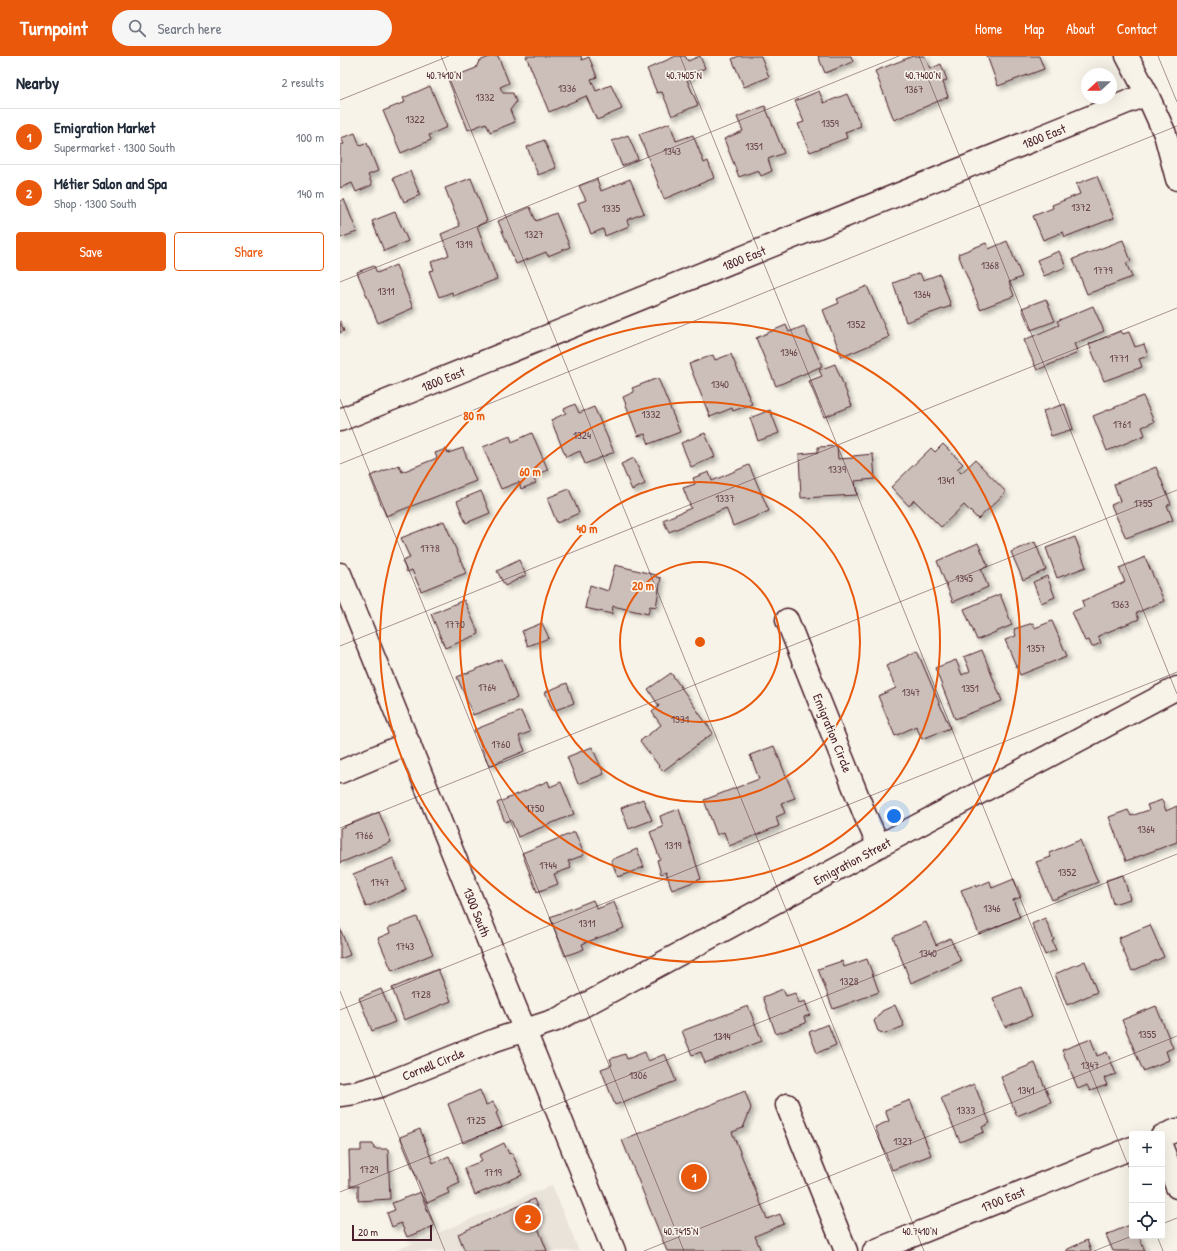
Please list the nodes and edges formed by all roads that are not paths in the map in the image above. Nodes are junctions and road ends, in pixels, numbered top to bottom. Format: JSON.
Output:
{"nodes":[{"id":1,"x":1127,"y":56,"type":"edge"},
{"id":2,"x":1147,"y":94,"type":"junction"},
{"id":3,"x":1177,"y":179,"type":"edge"},
{"id":4,"x":340,"y":420,"type":"edge"},
{"id":5,"x":340,"y":574,"type":"edge"},
{"id":6,"x":787,"y":620,"type":"dead end"},
{"id":7,"x":1177,"y":688,"type":"edge"},
{"id":8,"x":409,"y":743,"type":"junction"},
{"id":9,"x":340,"y":772,"type":"edge"},
{"id":10,"x":879,"y":846,"type":"junction"},
{"id":11,"x":525,"y":1030,"type":"junction"},
{"id":12,"x":340,"y":1095,"type":"edge"},
{"id":13,"x":787,"y":1105,"type":"dead end"},
{"id":14,"x":1177,"y":1130,"type":"edge"},
{"id":15,"x":1165,"y":1135,"type":"edge"},
{"id":16,"x":1129,"y":1149,"type":"edge"},
{"id":17,"x":1165,"y":1156,"type":"edge"},
{"id":18,"x":1177,"y":1187,"type":"edge"},
{"id":19,"x":614,"y":1251,"type":"edge"},
{"id":20,"x":846,"y":1251,"type":"edge"},
{"id":21,"x":874,"y":1251,"type":"edge"}],
"edges":[{"from":1,"to":2,"type":"street"},
{"from":2,"to":3,"type":"street"},
{"from":2,"to":4,"type":"street","name":"1800 East"},
{"from":5,"to":8,"type":"street","name":"1300 South"},
{"from":6,"to":10,"type":"street","name":"Emigration Circle"},
{"from":7,"to":10,"type":"street","name":"Emigration Street"},
{"from":8,"to":9,"type":"street"},
{"from":8,"to":11,"type":"street","name":"1300 South"},
{"from":10,"to":11,"type":"street","name":"Emigration Street"},
{"from":11,"to":12,"type":"street","name":"Cornell Circle"},
{"from":11,"to":19,"type":"street","name":"1300 South"},
{"from":13,"to":20,"type":"street"},
{"from":14,"to":15,"type":"street"},
{"from":16,"to":21,"type":"street","name":"1700 East"},
{"from":17,"to":18,"type":"street"}]}
